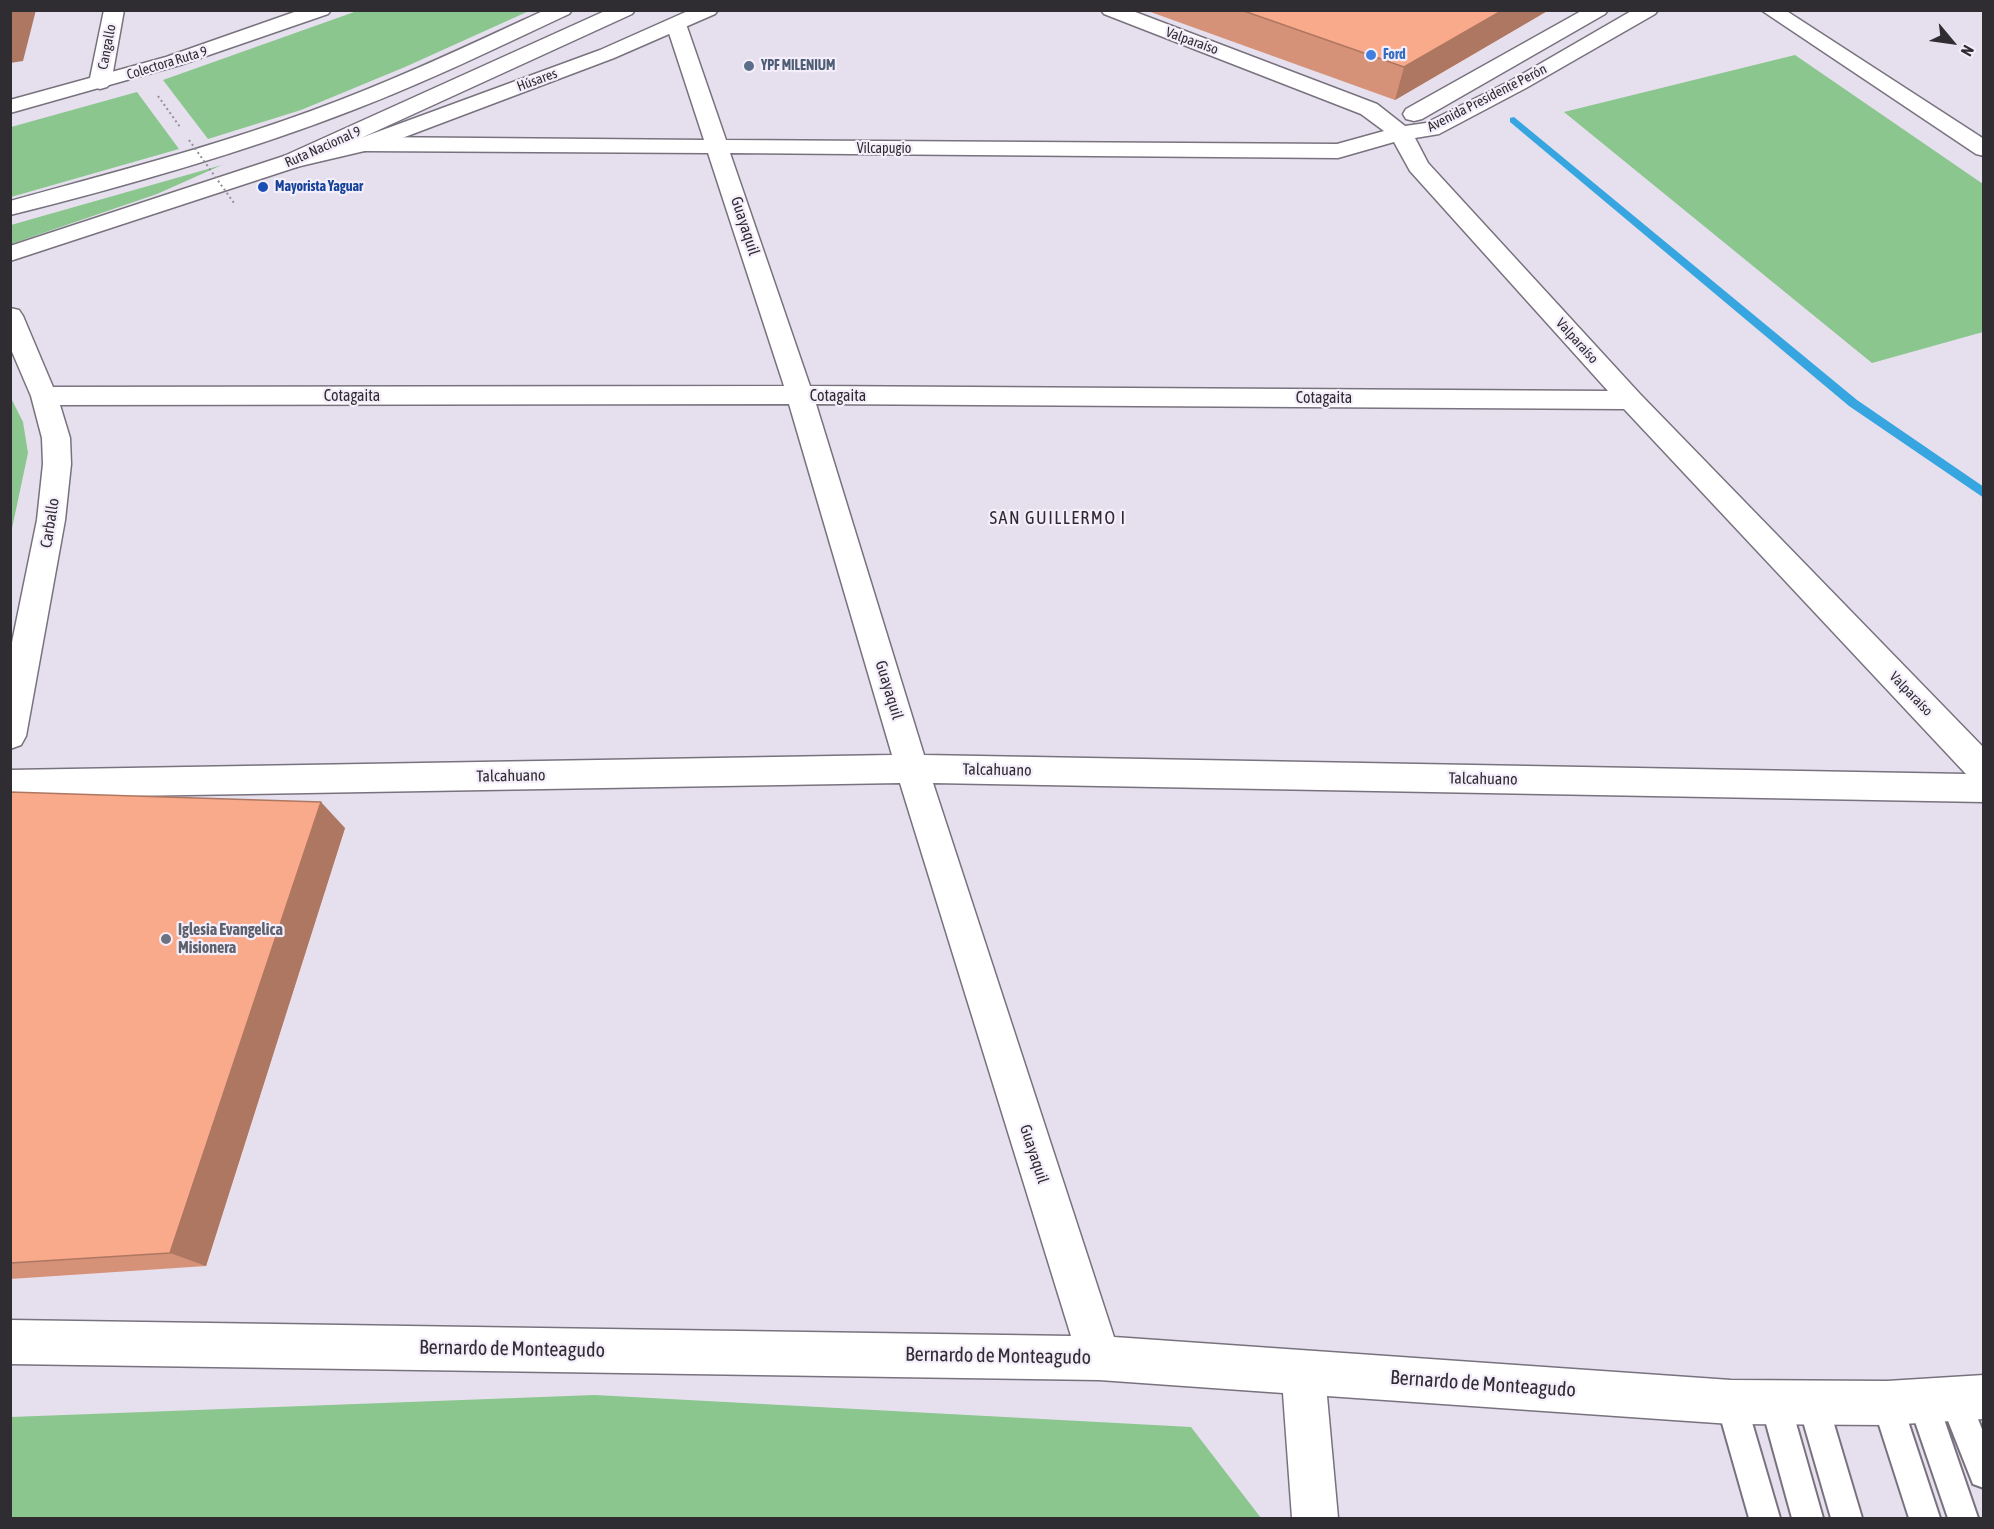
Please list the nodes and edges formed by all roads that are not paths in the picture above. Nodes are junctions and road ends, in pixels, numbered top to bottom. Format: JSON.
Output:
{"nodes":[{"id":1,"x":114,"y":10,"type":"edge"},
{"id":2,"x":321,"y":10,"type":"edge"},
{"id":3,"x":562,"y":10,"type":"edge"},
{"id":4,"x":625,"y":10,"type":"edge"},
{"id":5,"x":708,"y":10,"type":"edge"},
{"id":6,"x":1111,"y":10,"type":"edge"},
{"id":7,"x":1598,"y":10,"type":"edge"},
{"id":8,"x":1648,"y":10,"type":"edge"},
{"id":9,"x":1771,"y":10,"type":"edge"},
{"id":10,"x":676,"y":24,"type":"junction"},
{"id":11,"x":99,"y":83,"type":"junction"},
{"id":12,"x":10,"y":107,"type":"edge"},
{"id":13,"x":1401,"y":133,"type":"junction"},
{"id":14,"x":364,"y":144,"type":"junction"},
{"id":15,"x":719,"y":148,"type":"junction"},
{"id":16,"x":1983,"y":149,"type":"edge"},
{"id":17,"x":292,"y":161,"type":"junction"},
{"id":18,"x":10,"y":208,"type":"edge"},
{"id":19,"x":10,"y":254,"type":"edge"},
{"id":20,"x":10,"y":316,"type":"edge"},
{"id":21,"x":800,"y":395,"type":"junction"},
{"id":22,"x":44,"y":396,"type":"junction"},
{"id":23,"x":1631,"y":400,"type":"junction"},
{"id":24,"x":10,"y":736,"type":"edge"},
{"id":25,"x":912,"y":769,"type":"junction"},
{"id":26,"x":1983,"y":770,"type":"edge"},
{"id":27,"x":10,"y":784,"type":"edge"},
{"id":28,"x":1983,"y":788,"type":"edge"},
{"id":29,"x":10,"y":1342,"type":"edge"},
{"id":30,"x":1099,"y":1358,"type":"junction"},
{"id":31,"x":1303,"y":1371,"type":"junction"},
{"id":32,"x":1937,"y":1400,"type":"edge"},
{"id":33,"x":1731,"y":1401,"type":"junction"},
{"id":34,"x":1794,"y":1403,"type":"junction"},
{"id":35,"x":1983,"y":1473,"type":"edge"},
{"id":36,"x":1315,"y":1518,"type":"edge"},
{"id":37,"x":1766,"y":1518,"type":"edge"},
{"id":38,"x":1808,"y":1518,"type":"edge"},
{"id":39,"x":1847,"y":1518,"type":"edge"},
{"id":40,"x":1925,"y":1518,"type":"edge"},
{"id":41,"x":1964,"y":1518,"type":"edge"}],
"edges":[{"from":1,"to":11,"type":"main road","name":"Cangallo"},
{"from":2,"to":11,"type":"main road","name":"Colectora Ruta 9"},
{"from":3,"to":18,"type":"main road","name":"Ruta Nacional 9"},
{"from":4,"to":17,"type":"main road","name":"Ruta Nacional 9"},
{"from":5,"to":10,"type":"main road","name":"Húsares"},
{"from":6,"to":13,"type":"main road","name":"Valparaíso"},
{"from":7,"to":13,"type":"main road","name":"Avenida Presidente Perón"},
{"from":8,"to":13,"type":"main road","name":"Avenida Presidente Perón"},
{"from":9,"to":16,"type":"main road"},
{"from":10,"to":14,"type":"main road","name":"Húsares"},
{"from":10,"to":15,"type":"main road","name":"Guayaquil"},
{"from":11,"to":12,"type":"main road","name":"Colectora Ruta 9"},
{"from":13,"to":15,"type":"main road","name":"Vilcapugio"},
{"from":13,"to":23,"type":"main road","name":"Valparaíso"},
{"from":14,"to":15,"type":"main road","name":"Vilcapugio"},
{"from":14,"to":17,"type":"main road"},
{"from":15,"to":21,"type":"main road","name":"Guayaquil"},
{"from":17,"to":19,"type":"main road","name":"Ruta Nacional 9"},
{"from":20,"to":22,"type":"main road","name":"Carballo"},
{"from":21,"to":22,"type":"main road","name":"Cotagaita"},
{"from":21,"to":23,"type":"main road","name":"Cotagaita"},
{"from":21,"to":25,"type":"main road","name":"Guayaquil"},
{"from":22,"to":24,"type":"main road","name":"Carballo"},
{"from":23,"to":26,"type":"main road","name":"Valparaíso"},
{"from":25,"to":27,"type":"main road","name":"Talcahuano"},
{"from":25,"to":28,"type":"main road","name":"Talcahuano"},
{"from":25,"to":30,"type":"main road","name":"Guayaquil"},
{"from":29,"to":30,"type":"main road","name":"Bernardo de Monteagudo"},
{"from":30,"to":31,"type":"main road","name":"Bernardo de Monteagudo"},
{"from":31,"to":33,"type":"main road","name":"Bernardo de Monteagudo"},
{"from":31,"to":36,"type":"main road"},
{"from":32,"to":34,"type":"main road","name":"Bernardo de Monteagudo"},
{"from":32,"to":35,"type":"lane"},
{"from":32,"to":40,"type":"lane"},
{"from":32,"to":41,"type":"lane"},
{"from":33,"to":34,"type":"main road","name":"Bernardo de Monteagudo"},
{"from":33,"to":37,"type":"lane"},
{"from":34,"to":38,"type":"lane"},
{"from":34,"to":39,"type":"lane"}]}
